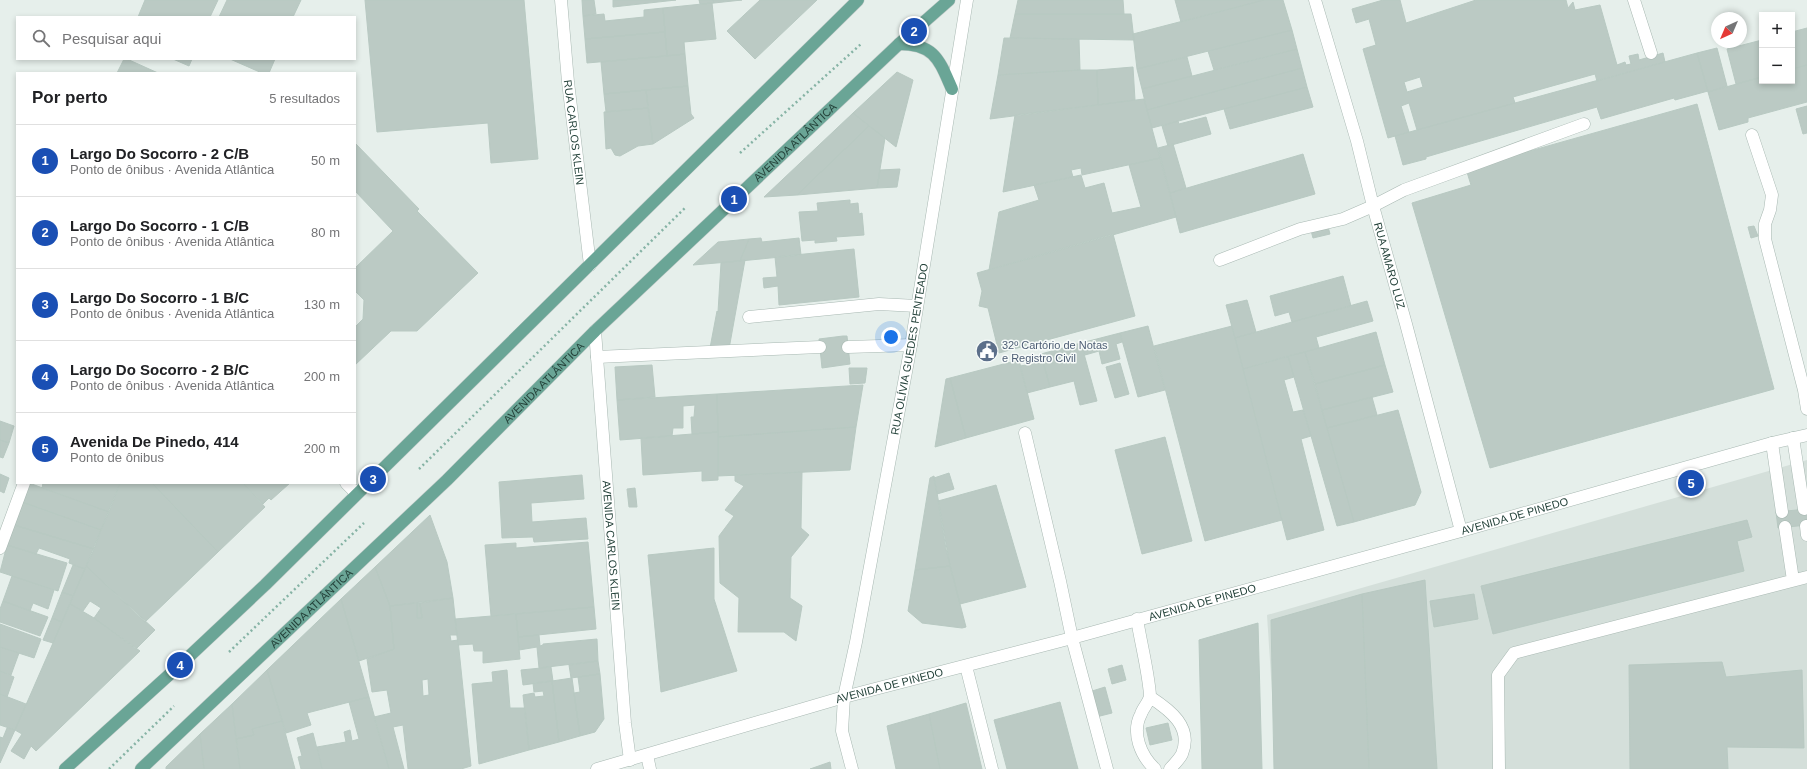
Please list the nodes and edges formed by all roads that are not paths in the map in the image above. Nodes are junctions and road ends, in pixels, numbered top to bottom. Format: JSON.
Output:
{"nodes":[{"id":1,"x":561,"y":0,"type":"edge"},
{"id":2,"x":858,"y":0,"type":"edge"},
{"id":3,"x":949,"y":0,"type":"edge"},
{"id":4,"x":967,"y":0,"type":"edge"},
{"id":5,"x":1315,"y":0,"type":"edge"},
{"id":6,"x":1634,"y":0,"type":"edge"},
{"id":7,"x":899,"y":44,"type":"junction"},
{"id":8,"x":1650,"y":53,"type":"dead end"},
{"id":9,"x":952,"y":89,"type":"junction"},
{"id":10,"x":1584,"y":124,"type":"dead end"},
{"id":11,"x":1752,"y":135,"type":"dead end"},
{"id":12,"x":1373,"y":206,"type":"junction"},
{"id":13,"x":1220,"y":260,"type":"dead end"},
{"id":14,"x":590,"y":265,"type":"junction"},
{"id":15,"x":917,"y":306,"type":"junction"},
{"id":16,"x":749,"y":317,"type":"dead end"},
{"id":17,"x":595,"y":331,"type":"junction"},
{"id":18,"x":911,"y":346,"type":"junction"},
{"id":19,"x":848,"y":347,"type":"dead end"},
{"id":20,"x":820,"y":348,"type":"dead end"},
{"id":21,"x":597,"y":357,"type":"junction"},
{"id":22,"x":1807,"y":409,"type":"edge"},
{"id":23,"x":1025,"y":433,"type":"dead end"},
{"id":24,"x":1807,"y":435,"type":"edge"},
{"id":25,"x":1793,"y":438,"type":"junction"},
{"id":26,"x":1772,"y":443,"type":"junction"},
{"id":27,"x":24,"y":484,"type":"edge"},
{"id":28,"x":347,"y":484,"type":"edge"},
{"id":29,"x":357,"y":494,"type":"junction"},
{"id":30,"x":1804,"y":509,"type":"dead end"},
{"id":31,"x":1782,"y":512,"type":"dead end"},
{"id":32,"x":1785,"y":527,"type":"dead end"},
{"id":33,"x":1462,"y":531,"type":"junction"},
{"id":34,"x":0,"y":548,"type":"edge"},
{"id":35,"x":1807,"y":577,"type":"edge"},
{"id":36,"x":1793,"y":580,"type":"junction"},
{"id":37,"x":1137,"y":619,"type":"junction"},
{"id":38,"x":1072,"y":638,"type":"junction"},
{"id":39,"x":966,"y":666,"type":"junction"},
{"id":40,"x":844,"y":697,"type":"junction"},
{"id":41,"x":1150,"y":697,"type":"junction"},
{"id":42,"x":647,"y":755,"type":"junction"},
{"id":43,"x":630,"y":760,"type":"junction"},
{"id":44,"x":65,"y":769,"type":"edge"},
{"id":45,"x":141,"y":769,"type":"edge"},
{"id":46,"x":597,"y":769,"type":"edge"},
{"id":47,"x":650,"y":769,"type":"edge"},
{"id":48,"x":852,"y":769,"type":"edge"},
{"id":49,"x":992,"y":769,"type":"edge"},
{"id":50,"x":1107,"y":769,"type":"edge"},
{"id":51,"x":1156,"y":769,"type":"edge"},
{"id":52,"x":1170,"y":769,"type":"edge"},
{"id":53,"x":1499,"y":769,"type":"edge"}],
"edges":[{"from":1,"to":14,"type":"street","name":"RUA CARLOS KLEIN"},
{"from":2,"to":14,"type":"main road"},
{"from":3,"to":7,"type":"main road","name":"AVENIDA ATLÂNTICA"},
{"from":4,"to":9,"type":"street","name":"RUA OLÍVIA GUEDES PENTEADO"},
{"from":5,"to":12,"type":"street","name":"RUA AMARO LUZ"},
{"from":6,"to":8,"type":"street"},
{"from":7,"to":9,"type":"main road"},
{"from":7,"to":17,"type":"main road","name":"AVENIDA ATLÂNTICA"},
{"from":9,"to":15,"type":"street","name":"RUA OLÍVIA GUEDES PENTEADO"},
{"from":10,"to":12,"type":"street"},
{"from":11,"to":22,"type":"street"},
{"from":12,"to":13,"type":"street"},
{"from":12,"to":33,"type":"street","name":"RUA AMARO LUZ"},
{"from":14,"to":29,"type":"main road"},
{"from":15,"to":16,"type":"street"},
{"from":15,"to":18,"type":"street","name":"RUA OLÍVIA GUEDES PENTEADO"},
{"from":17,"to":21,"type":"street","name":"AVENIDA CARLOS KLEIN"},
{"from":17,"to":45,"type":"main road","name":"AVENIDA ATLÂNTICA"},
{"from":18,"to":19,"type":"street"},
{"from":18,"to":40,"type":"street","name":"RUA OLÍVIA GUEDES PENTEADO"},
{"from":20,"to":21,"type":"street"},
{"from":21,"to":43,"type":"street","name":"AVENIDA CARLOS KLEIN"},
{"from":23,"to":38,"type":"street"},
{"from":24,"to":25,"type":"street","name":"AVENIDA DE PINEDO"},
{"from":25,"to":26,"type":"street","name":"AVENIDA DE PINEDO"},
{"from":25,"to":30,"type":"street"},
{"from":26,"to":31,"type":"street"},
{"from":26,"to":33,"type":"street","name":"AVENIDA DE PINEDO"},
{"from":27,"to":34,"type":"street"},
{"from":28,"to":29,"type":"street"},
{"from":29,"to":44,"type":"main road"},
{"from":32,"to":36,"type":"street"},
{"from":33,"to":37,"type":"street","name":"AVENIDA DE PINEDO"},
{"from":35,"to":36,"type":"street"},
{"from":36,"to":53,"type":"street"},
{"from":37,"to":38,"type":"street","name":"AVENIDA DE PINEDO"},
{"from":37,"to":41,"type":"street"},
{"from":38,"to":39,"type":"street","name":"AVENIDA DE PINEDO"},
{"from":38,"to":50,"type":"street"},
{"from":39,"to":40,"type":"street","name":"AVENIDA DE PINEDO"},
{"from":39,"to":49,"type":"street"},
{"from":40,"to":42,"type":"street","name":"AVENIDA DE PINEDO"},
{"from":40,"to":48,"type":"street","name":"RUA OLÍVIA GUEDES PENTEADO"},
{"from":41,"to":51,"type":"street"},
{"from":41,"to":52,"type":"street"},
{"from":42,"to":43,"type":"street","name":"AVENIDA DE PINEDO"},
{"from":42,"to":47,"type":"street"},
{"from":43,"to":46,"type":"street","name":"AVENIDA DE PINEDO"}]}
